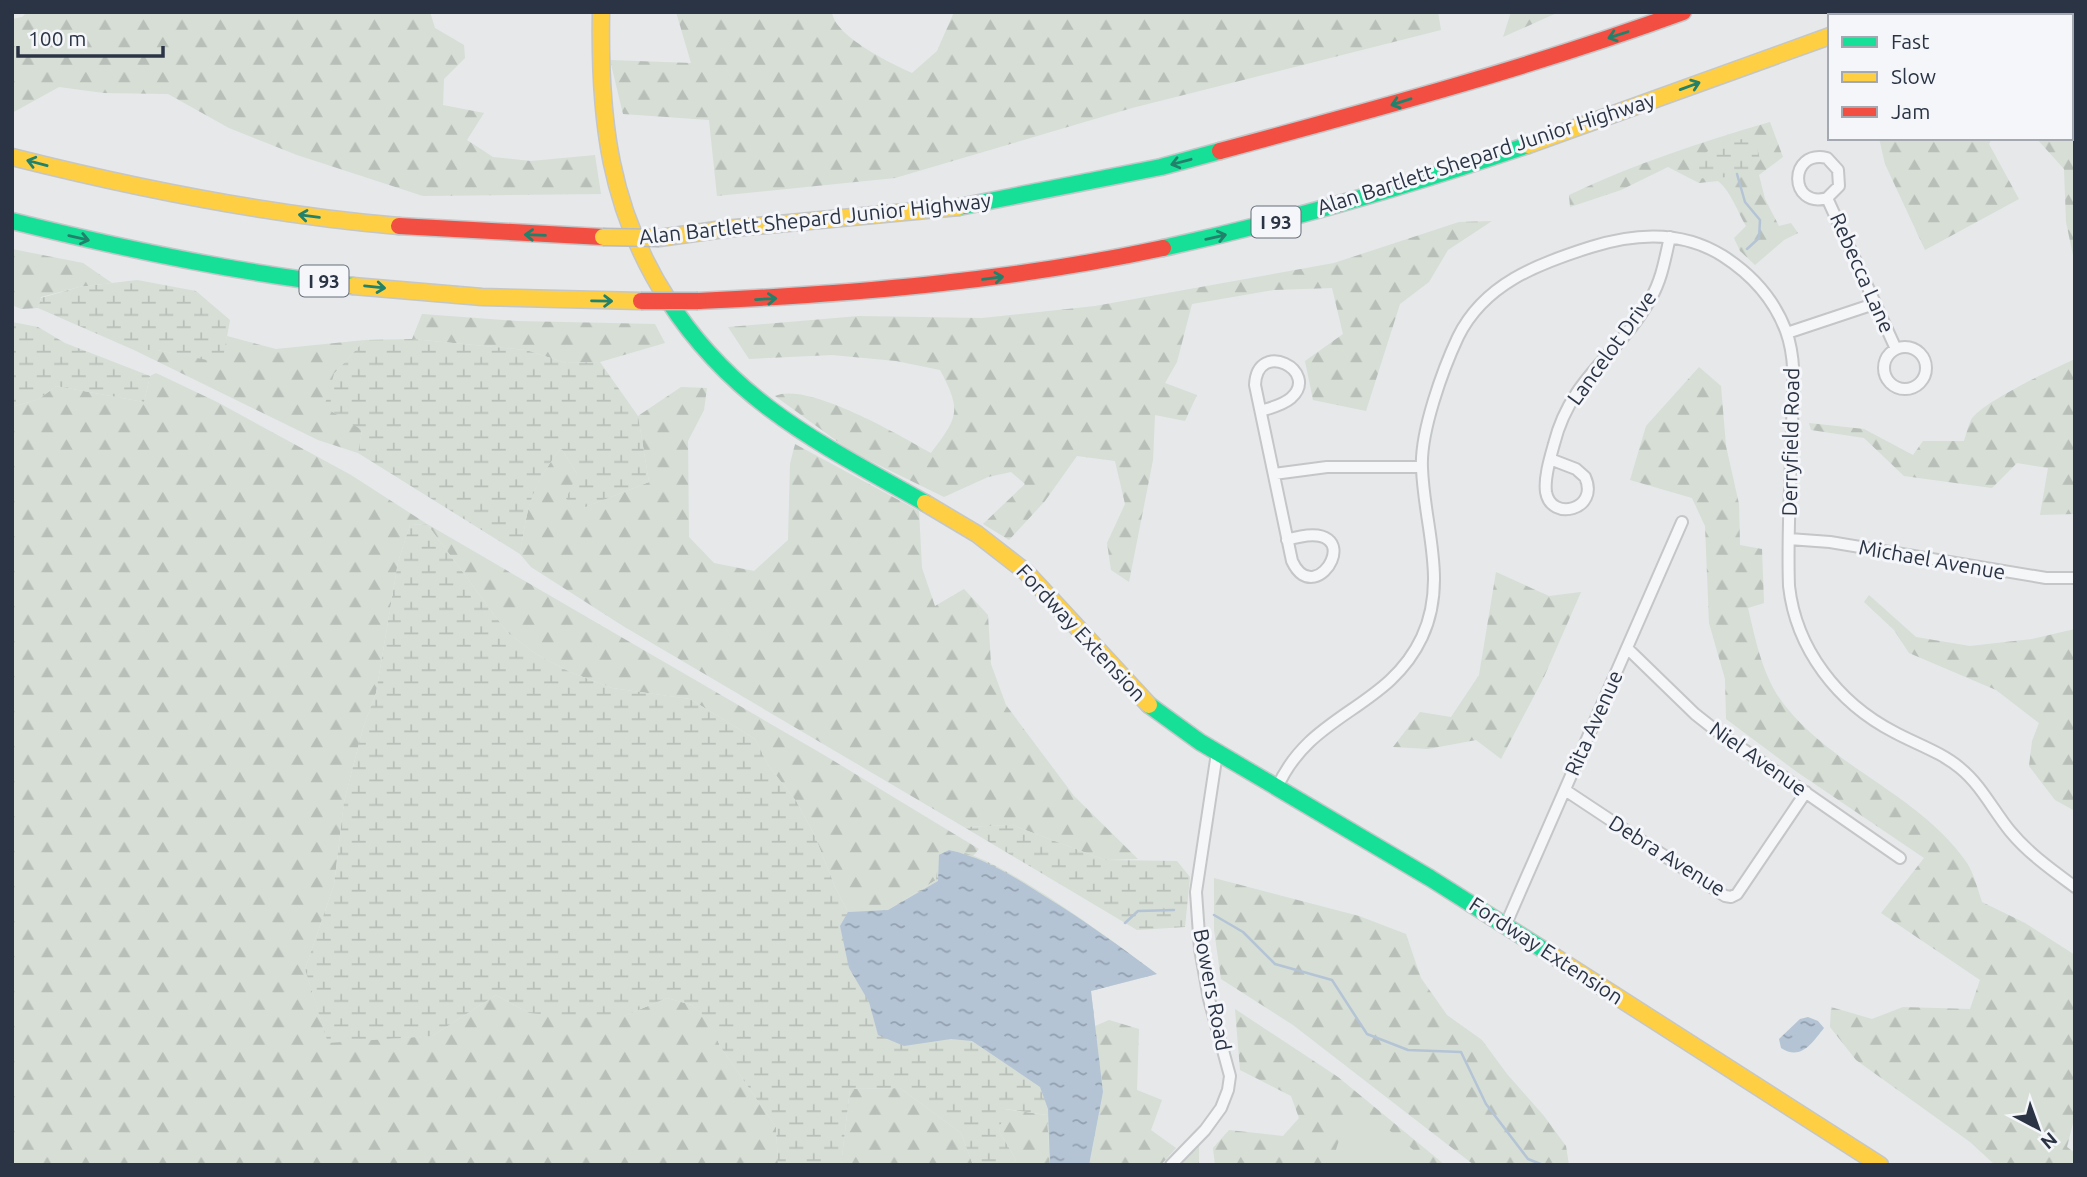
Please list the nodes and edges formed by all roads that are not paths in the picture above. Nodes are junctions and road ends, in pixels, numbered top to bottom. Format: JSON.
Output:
{"nodes":[{"id":1,"x":601,"y":12,"type":"edge"},
{"id":2,"x":1683,"y":12,"type":"edge"},
{"id":3,"x":1828,"y":37,"type":"edge"},
{"id":4,"x":12,"y":157,"type":"edge"},
{"id":5,"x":1828,"y":198,"type":"junction"},
{"id":6,"x":12,"y":222,"type":"edge"},
{"id":7,"x":1670,"y":237,"type":"junction"},
{"id":8,"x":1874,"y":304,"type":"junction"},
{"id":9,"x":1787,"y":333,"type":"junction"},
{"id":10,"x":1896,"y":349,"type":"junction"},
{"id":11,"x":1261,"y":411,"type":"junction"},
{"id":12,"x":1550,"y":459,"type":"junction"},
{"id":13,"x":1422,"y":467,"type":"junction"},
{"id":14,"x":1274,"y":474,"type":"junction"},
{"id":15,"x":1682,"y":522,"type":"dead end"},
{"id":16,"x":1287,"y":540,"type":"junction"},
{"id":17,"x":1789,"y":540,"type":"junction"},
{"id":18,"x":2075,"y":578,"type":"edge"},
{"id":19,"x":1627,"y":648,"type":"junction"},
{"id":20,"x":1217,"y":753,"type":"junction"},
{"id":21,"x":1277,"y":788,"type":"junction"},
{"id":22,"x":1565,"y":790,"type":"junction"},
{"id":23,"x":1806,"y":792,"type":"junction"},
{"id":24,"x":1900,"y":858,"type":"dead end"},
{"id":25,"x":2075,"y":887,"type":"edge"},
{"id":26,"x":1506,"y":924,"type":"junction"},
{"id":27,"x":1171,"y":1165,"type":"edge"},
{"id":28,"x":1880,"y":1165,"type":"edge"}],
"edges":[{"from":1,"to":20,"type":"main road","name":"Fordway Extension"},
{"from":2,"to":4,"type":"main road","name":"Alan Bartlett Shepard Junior Highway","one_way":true,"bridge":true},
{"from":6,"to":3,"type":"main road","name":"Alan Bartlett Shepard Junior Highway","number":"I 93","one_way":true,"bridge":true},
{"from":5,"to":5,"type":"street","name":"Rebecca Lane"},
{"from":5,"to":8,"type":"street","name":"Rebecca Lane"},
{"from":7,"to":9,"type":"street","name":"Derryfield Road"},
{"from":7,"to":12,"type":"street","name":"Lancelot Drive"},
{"from":7,"to":13,"type":"street","name":"Derryfield Road"},
{"from":8,"to":9,"type":"street"},
{"from":8,"to":10,"type":"street","name":"Rebecca Lane"},
{"from":9,"to":17,"type":"street","name":"Derryfield Road"},
{"from":10,"to":10,"type":"street","name":"Rebecca Lane"},
{"from":11,"to":11,"type":"street"},
{"from":11,"to":14,"type":"street"},
{"from":12,"to":12,"type":"street","name":"Lancelot Drive"},
{"from":13,"to":14,"type":"street"},
{"from":13,"to":21,"type":"street","name":"Derryfield Road"},
{"from":14,"to":16,"type":"street"},
{"from":15,"to":19,"type":"street","name":"Rita Avenue"},
{"from":16,"to":16,"type":"street"},
{"from":17,"to":18,"type":"street","name":"Michael Avenue"},
{"from":17,"to":25,"type":"street","name":"Derryfield Road"},
{"from":19,"to":22,"type":"street","name":"Rita Avenue"},
{"from":19,"to":23,"type":"street","name":"Niel Avenue"},
{"from":20,"to":21,"type":"main road","name":"Fordway Extension"},
{"from":20,"to":27,"type":"street","name":"Bowers Road"},
{"from":21,"to":26,"type":"main road","name":"Fordway Extension"},
{"from":22,"to":23,"type":"street","name":"Debra Avenue"},
{"from":22,"to":26,"type":"street","name":"Rita Avenue"},
{"from":23,"to":24,"type":"street","name":"Niel Avenue"},
{"from":26,"to":28,"type":"main road","name":"Fordway Extension"}]}
